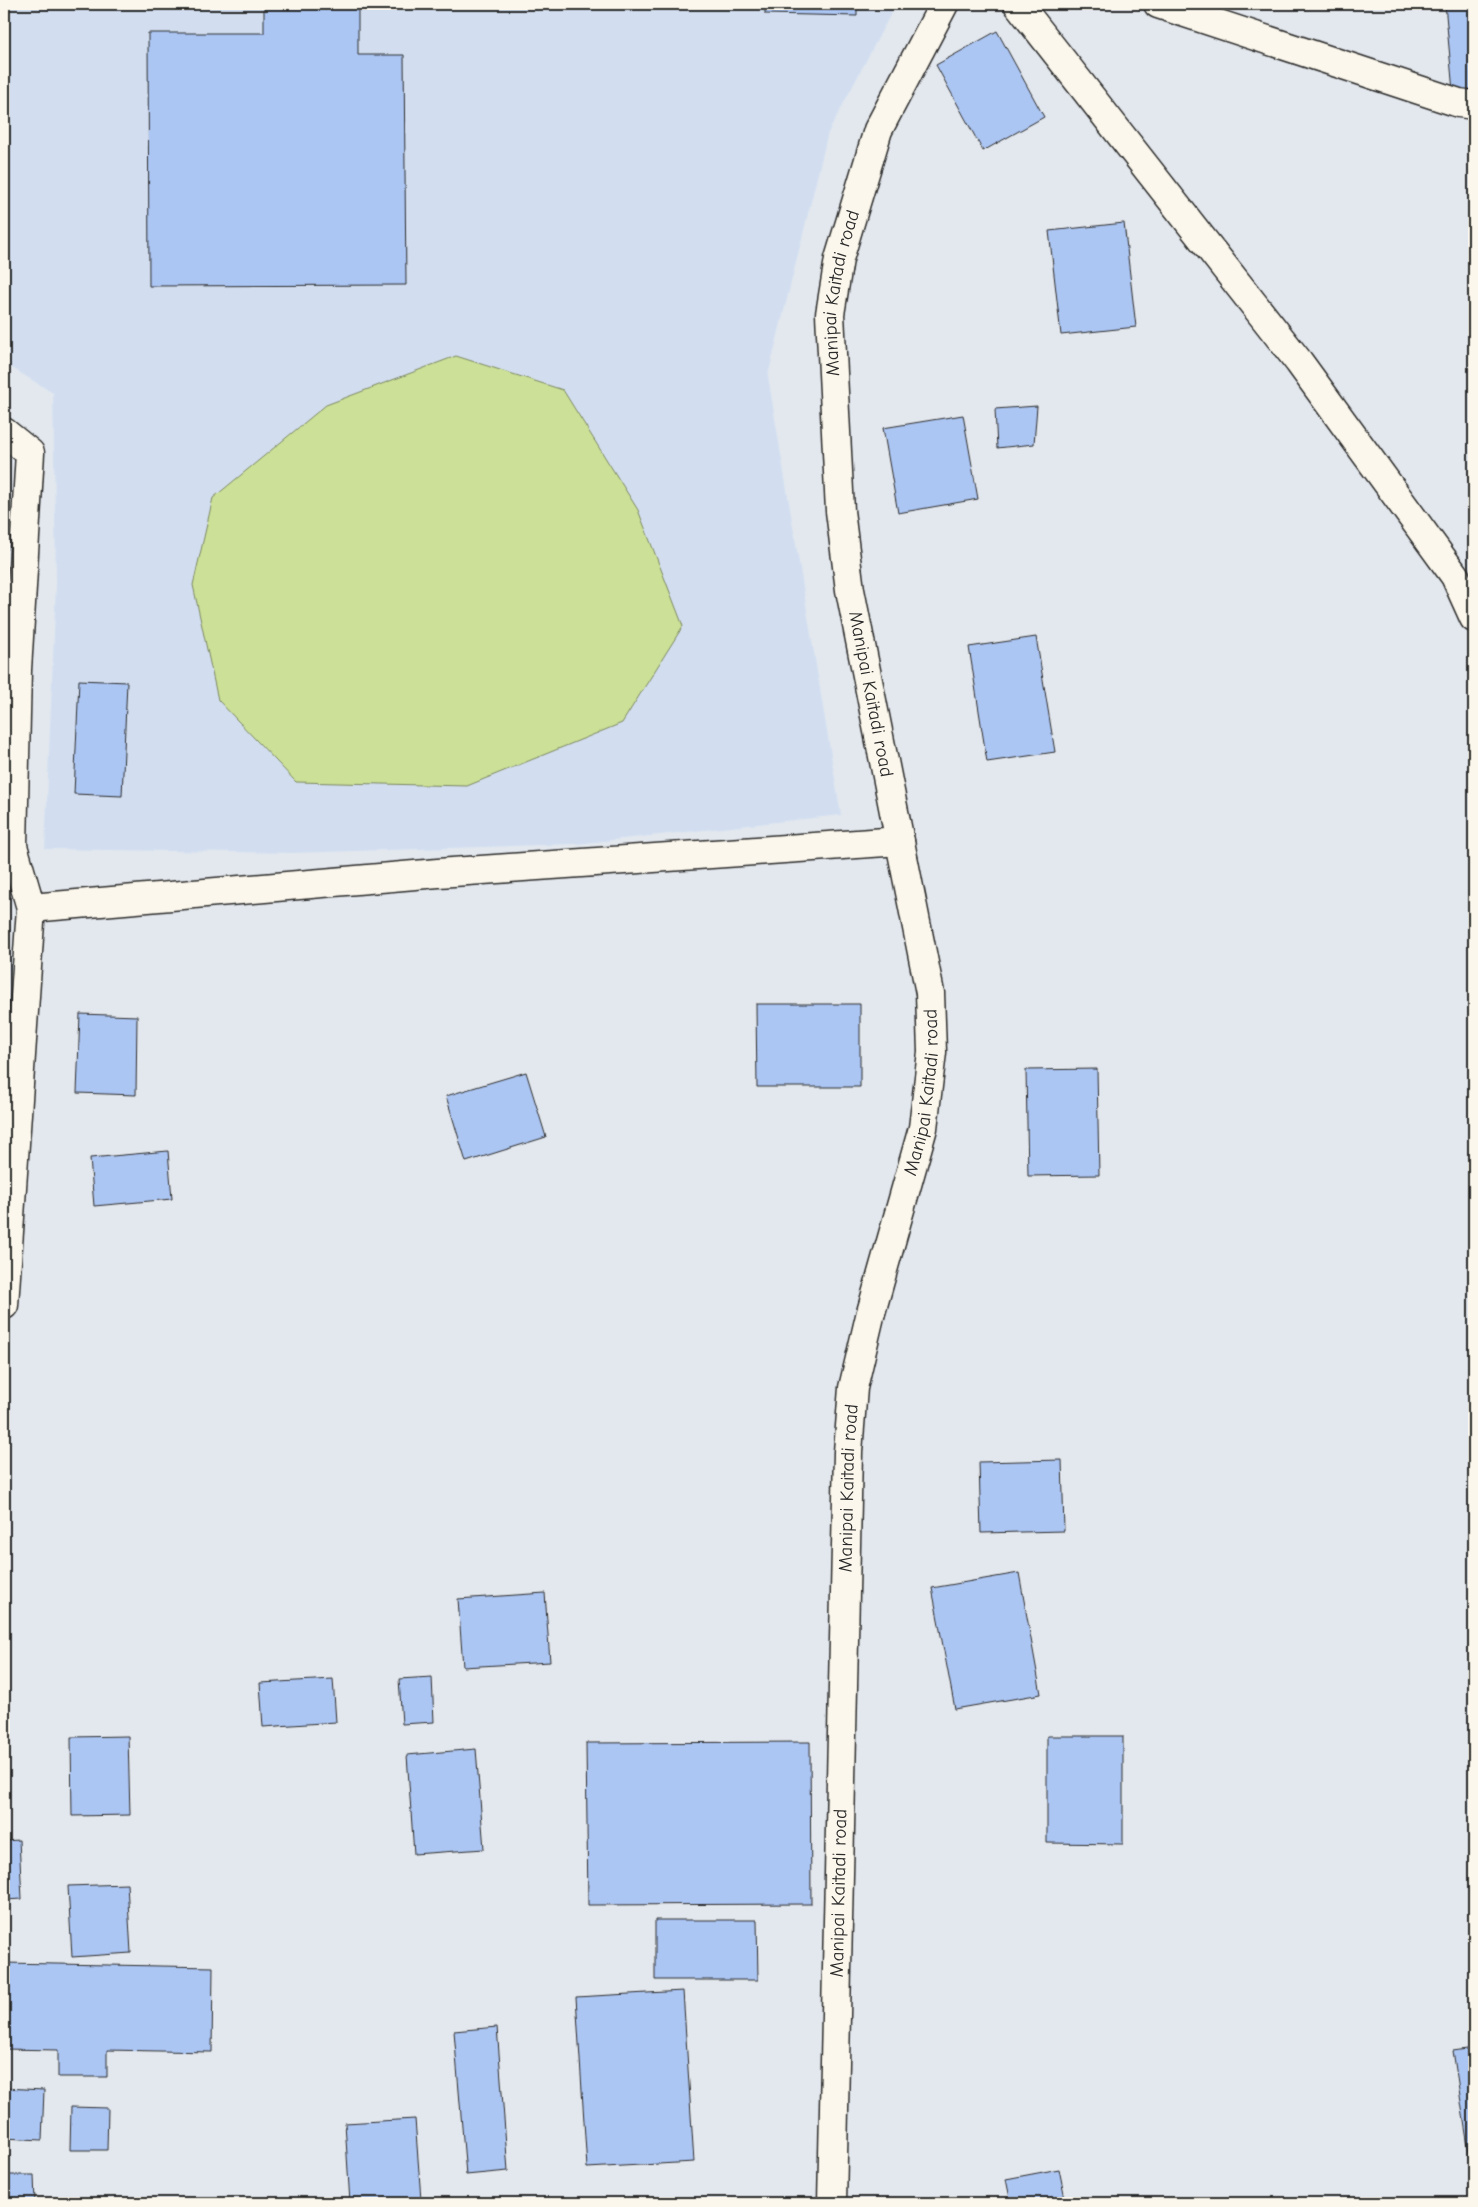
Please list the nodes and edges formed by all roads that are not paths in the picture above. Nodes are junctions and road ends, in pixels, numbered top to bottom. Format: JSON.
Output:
{"nodes":[{"id":1,"x":944,"y":4,"type":"edge"},
{"id":2,"x":1018,"y":4,"type":"edge"},
{"id":3,"x":1158,"y":4,"type":"edge"},
{"id":4,"x":1474,"y":106,"type":"edge"},
{"id":5,"x":4,"y":432,"type":"edge"},
{"id":6,"x":1474,"y":618,"type":"edge"},
{"id":7,"x":10,"y":670,"type":"edge"},
{"id":8,"x":900,"y":841,"type":"junction"},
{"id":9,"x":31,"y":908,"type":"junction"},
{"id":10,"x":4,"y":1305,"type":"edge"},
{"id":11,"x":832,"y":2203,"type":"edge"}],
"edges":[{"from":1,"to":8,"type":"street","name":"Manipai Kaitadi road"},
{"from":2,"to":6,"type":"street"},
{"from":3,"to":4,"type":"street"},
{"from":5,"to":7,"type":"street"},
{"from":7,"to":9,"type":"street"},
{"from":8,"to":9,"type":"street"},
{"from":8,"to":11,"type":"street","name":"Manipai Kaitadi road"},
{"from":9,"to":10,"type":"street"}]}
